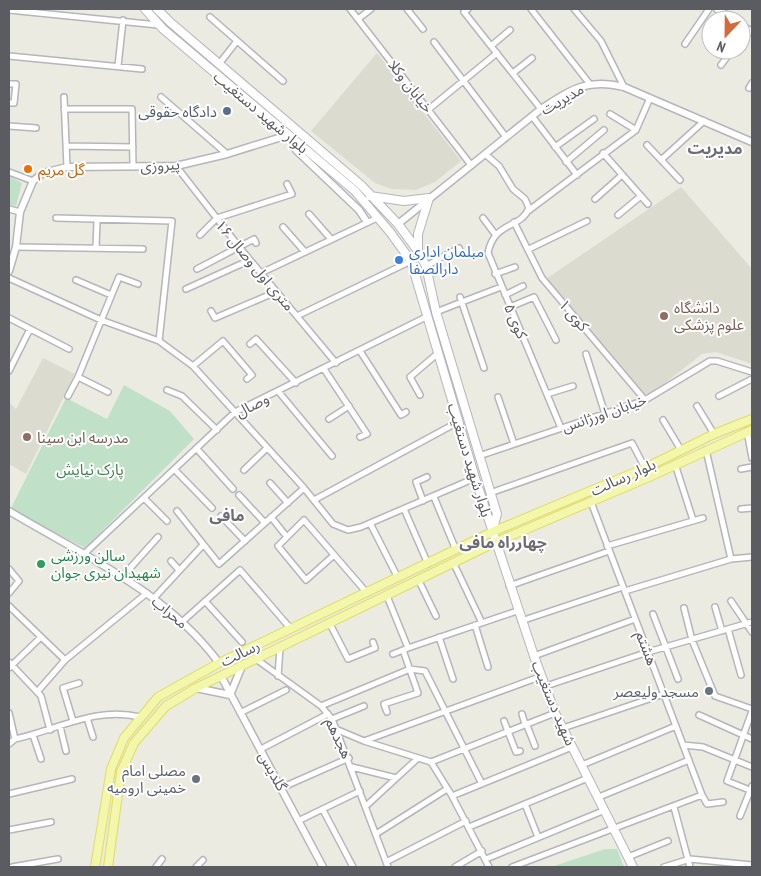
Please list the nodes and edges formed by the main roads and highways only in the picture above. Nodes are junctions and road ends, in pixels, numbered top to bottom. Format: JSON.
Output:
{"nodes":[{"id":1,"x":144,"y":9,"type":"edge"},
{"id":2,"x":157,"y":9,"type":"edge"},
{"id":3,"x":370,"y":196,"type":"junction"},
{"id":4,"x":398,"y":224,"type":"junction"},
{"id":5,"x":390,"y":232,"type":"junction"},
{"id":6,"x":418,"y":251,"type":"junction"},
{"id":7,"x":436,"y":312,"type":"junction"},
{"id":8,"x":426,"y":317,"type":"junction"},
{"id":9,"x":752,"y":419,"type":"edge"},
{"id":10,"x":733,"y":426,"type":"junction"},
{"id":11,"x":750,"y":430,"type":"edge"},
{"id":12,"x":737,"y":436,"type":"junction"},
{"id":13,"x":645,"y":468,"type":"junction"},
{"id":14,"x":648,"y":477,"type":"junction"},
{"id":15,"x":492,"y":532,"type":"junction"},
{"id":16,"x":496,"y":542,"type":"junction"},
{"id":17,"x":398,"y":579,"type":"junction"},
{"id":18,"x":403,"y":588,"type":"junction"},
{"id":19,"x":158,"y":698,"type":"junction"},
{"id":20,"x":166,"y":706,"type":"junction"},
{"id":21,"x":96,"y":867,"type":"edge"},
{"id":22,"x":108,"y":867,"type":"edge"},
{"id":23,"x":633,"y":867,"type":"edge"}],
"edges":[{"from":1,"to":5,"type":"main road","name":"بلوار شهید دستغیب"},
{"from":2,"to":3,"type":"main road","name":"بلوار شهید دستغیب"},
{"from":3,"to":4,"type":"main road","name":"بلوار شهید دستغیب"},
{"from":3,"to":6,"type":"main road"},
{"from":4,"to":5,"type":"main road"},
{"from":4,"to":6,"type":"main road","name":"بلوار شهید دستغیب"},
{"from":5,"to":8,"type":"main road","name":"بلوار شهید دستغیب"},
{"from":6,"to":7,"type":"main road","name":"بلوار شهید دستغیب"},
{"from":7,"to":8,"type":"main road"},
{"from":7,"to":15,"type":"main road","name":"بلوار شهید دستغیب"},
{"from":8,"to":15,"type":"main road","name":"بلوار شهید دستغیب"},
{"from":9,"to":10,"type":"main road","name":"بلوار رسالت"},
{"from":10,"to":12,"type":"main road"},
{"from":10,"to":13,"type":"main road","name":"بلوار رسالت"},
{"from":11,"to":12,"type":"main road","name":"بلوار رسالت"},
{"from":12,"to":14,"type":"main road","name":"بلوار رسالت"},
{"from":13,"to":14,"type":"main road"},
{"from":13,"to":15,"type":"main road","name":"بلوار رسالت"},
{"from":14,"to":16,"type":"main road","name":"بلوار رسالت"},
{"from":15,"to":16,"type":"main road","name":"شهید دستغیب"},
{"from":15,"to":17,"type":"main road","name":"رسالت"},
{"from":16,"to":18,"type":"main road","name":"رسالت"},
{"from":16,"to":23,"type":"main road","name":"شهید دستغیب"},
{"from":17,"to":18,"type":"main road"},
{"from":17,"to":19,"type":"main road","name":"رسالت"},
{"from":18,"to":20,"type":"main road","name":"رسالت"},
{"from":19,"to":20,"type":"main road"},
{"from":19,"to":21,"type":"main road","name":"رسالت"},
{"from":20,"to":22,"type":"main road","name":"رسالت"}]}
